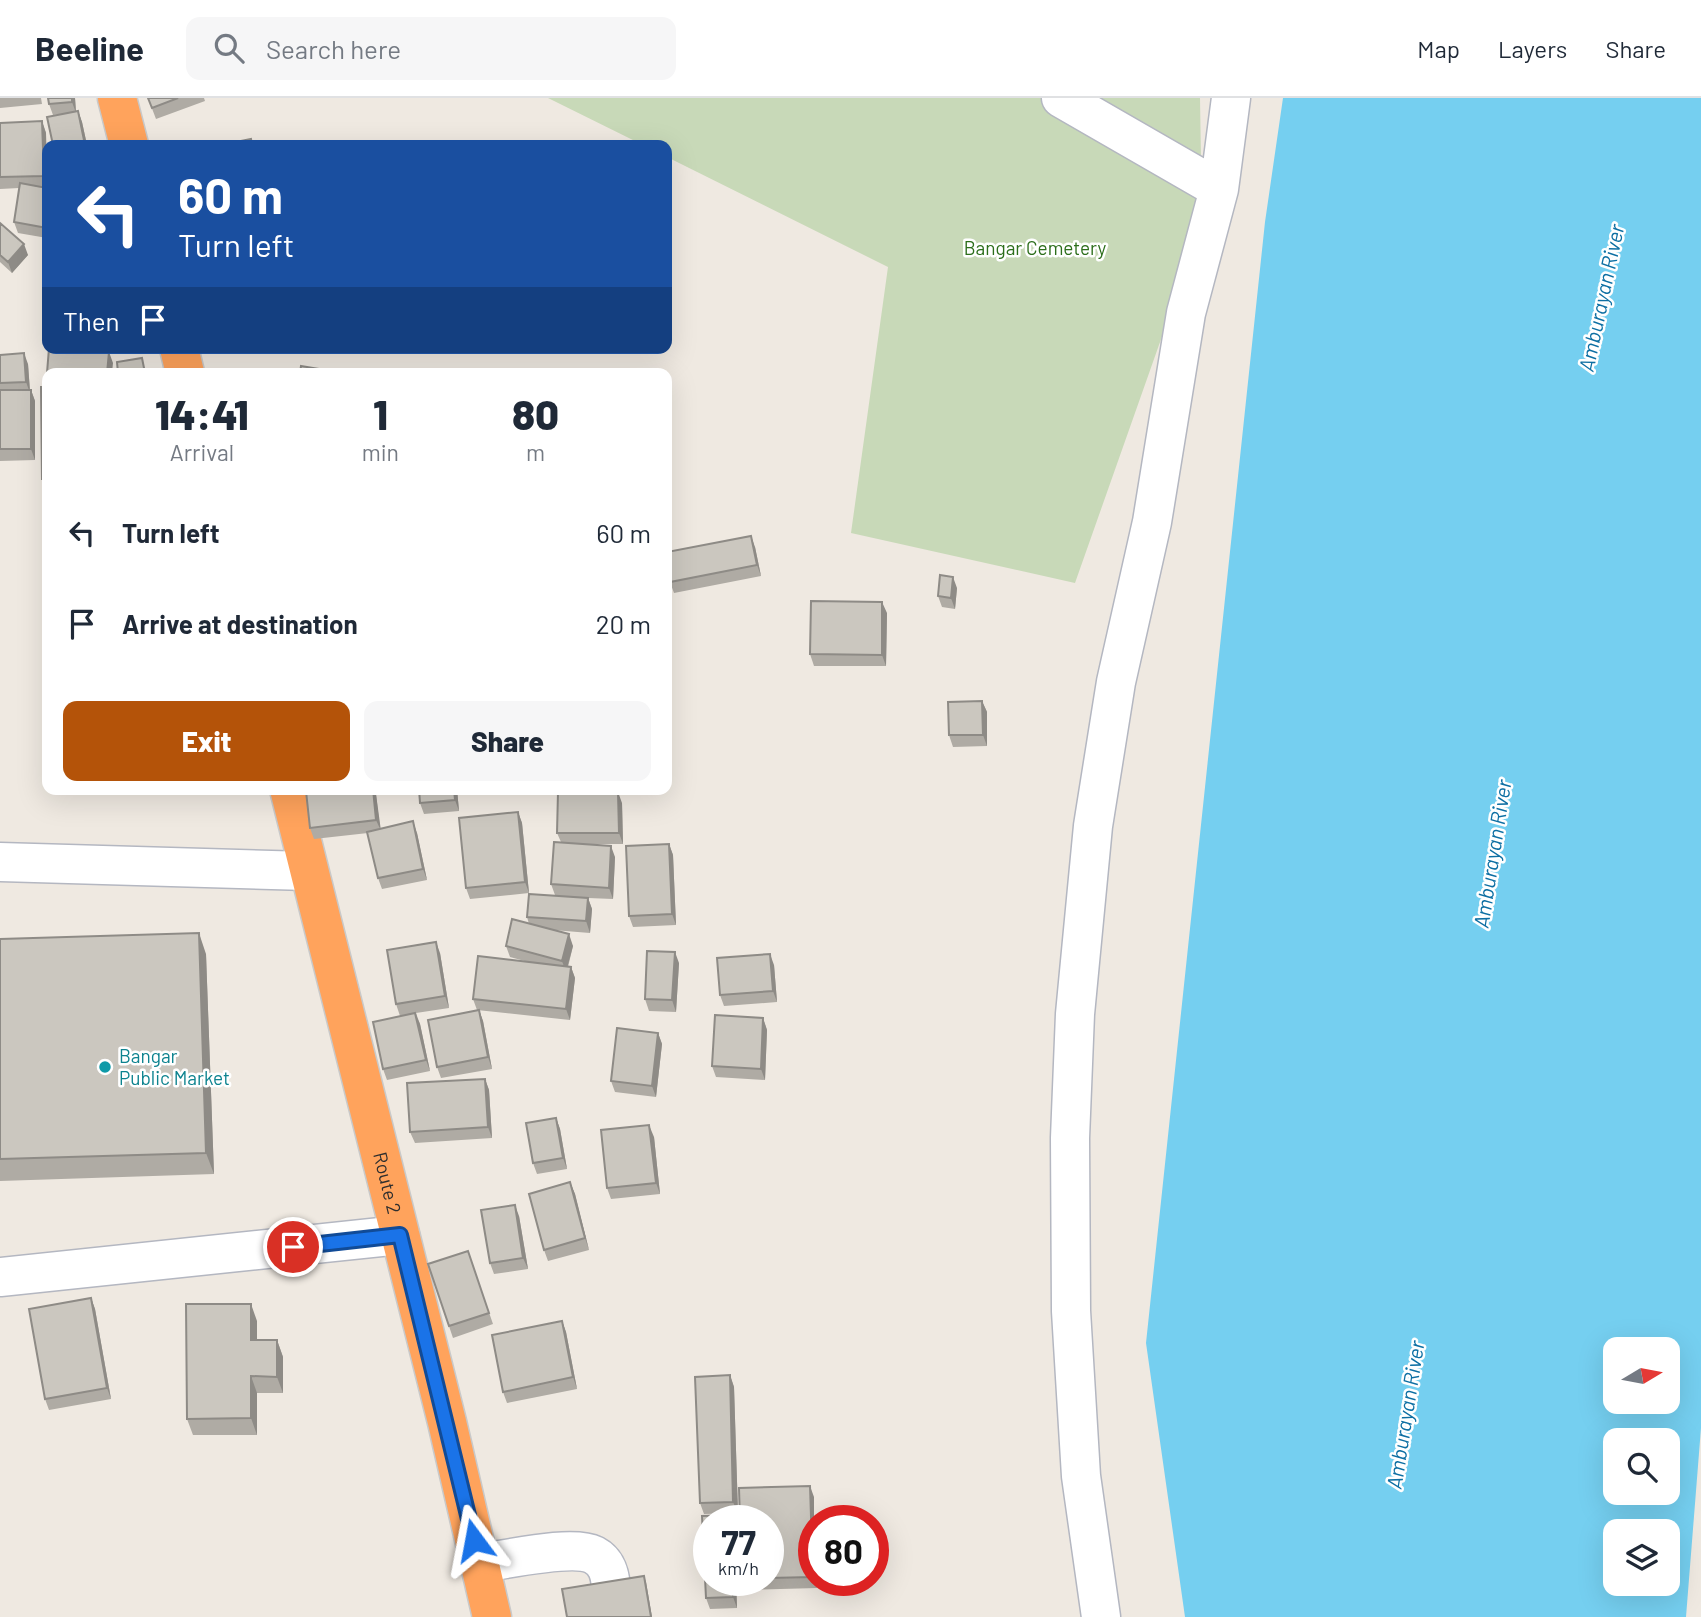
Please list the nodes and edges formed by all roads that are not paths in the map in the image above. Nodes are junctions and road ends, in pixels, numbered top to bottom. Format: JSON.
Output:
{"nodes":[{"id":1,"x":117,"y":98,"type":"edge"},
{"id":2,"x":1060,"y":98,"type":"edge"},
{"id":3,"x":1231,"y":98,"type":"edge"},
{"id":4,"x":128,"y":140,"type":"edge"},
{"id":5,"x":1220,"y":189,"type":"junction"},
{"id":6,"x":290,"y":795,"type":"edge"},
{"id":7,"x":0,"y":862,"type":"edge"},
{"id":8,"x":307,"y":871,"type":"junction"},
{"id":9,"x":400,"y":1235,"type":"junction"},
{"id":10,"x":0,"y":1277,"type":"edge"},
{"id":11,"x":480,"y":1563,"type":"junction"},
{"id":12,"x":611,"y":1587,"type":"edge"},
{"id":13,"x":492,"y":1617,"type":"edge"},
{"id":14,"x":1101,"y":1617,"type":"edge"}],
"edges":[{"from":1,"to":4,"type":"highway"},
{"from":2,"to":5,"type":"street"},
{"from":3,"to":5,"type":"street"},
{"from":5,"to":14,"type":"street"},
{"from":6,"to":8,"type":"highway","name":"Route 2"},
{"from":7,"to":8,"type":"street"},
{"from":8,"to":9,"type":"highway","name":"Route 2"},
{"from":9,"to":10,"type":"street"},
{"from":9,"to":11,"type":"highway","name":"Route 2"},
{"from":11,"to":12,"type":"street"},
{"from":11,"to":13,"type":"highway","name":"Route 2"}]}
